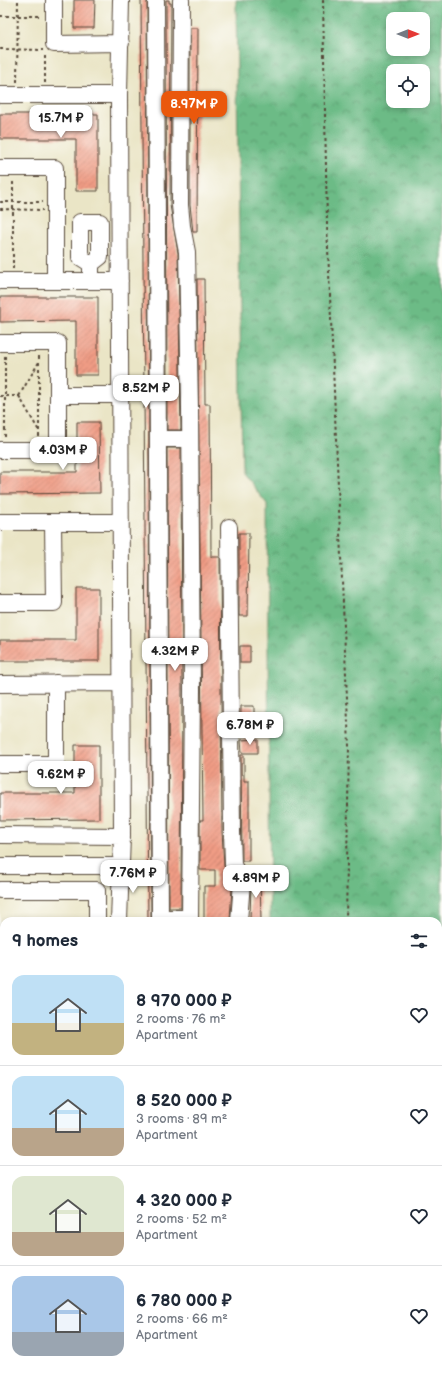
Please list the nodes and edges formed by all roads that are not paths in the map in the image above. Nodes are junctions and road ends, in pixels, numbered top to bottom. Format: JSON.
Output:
{"nodes":[{"id":1,"x":54,"y":0,"type":"edge"},
{"id":2,"x":121,"y":0,"type":"edge"},
{"id":3,"x":156,"y":0,"type":"edge"},
{"id":4,"x":181,"y":0,"type":"edge"},
{"id":5,"x":121,"y":44,"type":"junction"},
{"id":6,"x":0,"y":95,"type":"edge"},
{"id":7,"x":120,"y":95,"type":"junction"},
{"id":8,"x":7,"y":168,"type":"edge"},
{"id":9,"x":91,"y":264,"type":"dead end"},
{"id":10,"x":7,"y":281,"type":"edge"},
{"id":11,"x":55,"y":281,"type":"junction"},
{"id":12,"x":91,"y":281,"type":"junction"},
{"id":13,"x":120,"y":281,"type":"junction"},
{"id":14,"x":2,"y":343,"type":"edge"},
{"id":15,"x":58,"y":395,"type":"junction"},
{"id":16,"x":120,"y":395,"type":"junction"},
{"id":17,"x":159,"y":439,"type":"junction"},
{"id":18,"x":190,"y":439,"type":"junction"},
{"id":19,"x":2,"y":450,"type":"edge"},
{"id":20,"x":0,"y":522,"type":"edge"},
{"id":21,"x":53,"y":522,"type":"junction"},
{"id":22,"x":120,"y":522,"type":"junction"},
{"id":23,"x":229,"y":527,"type":"dead end"},
{"id":24,"x":0,"y":603,"type":"edge"},
{"id":25,"x":56,"y":683,"type":"junction"},
{"id":26,"x":121,"y":683,"type":"junction"},
{"id":27,"x":0,"y":684,"type":"edge"},
{"id":28,"x":0,"y":764,"type":"edge"},
{"id":29,"x":0,"y":835,"type":"edge"},
{"id":30,"x":122,"y":836,"type":"junction"},
{"id":31,"x":0,"y":866,"type":"edge"},
{"id":32,"x":120,"y":866,"type":"junction"},
{"id":33,"x":0,"y":890,"type":"edge"},
{"id":34,"x":97,"y":917,"type":"edge"},
{"id":35,"x":119,"y":917,"type":"edge"},
{"id":36,"x":160,"y":917,"type":"edge"},
{"id":37,"x":190,"y":917,"type":"edge"},
{"id":38,"x":239,"y":917,"type":"edge"}],
"edges":[{"from":1,"to":5,"type":"street"},
{"from":2,"to":5,"type":"street"},
{"from":3,"to":17,"type":"street"},
{"from":4,"to":18,"type":"street"},
{"from":5,"to":7,"type":"street"},
{"from":6,"to":7,"type":"street"},
{"from":7,"to":13,"type":"street"},
{"from":8,"to":11,"type":"street"},
{"from":9,"to":12,"type":"street"},
{"from":10,"to":11,"type":"street"},
{"from":11,"to":12,"type":"street"},
{"from":12,"to":13,"type":"street"},
{"from":13,"to":16,"type":"street"},
{"from":14,"to":15,"type":"street"},
{"from":15,"to":16,"type":"street"},
{"from":15,"to":19,"type":"street"},
{"from":16,"to":22,"type":"street"},
{"from":17,"to":18,"type":"street"},
{"from":17,"to":36,"type":"street"},
{"from":18,"to":37,"type":"street"},
{"from":20,"to":21,"type":"street"},
{"from":21,"to":22,"type":"street"},
{"from":21,"to":24,"type":"street"},
{"from":22,"to":26,"type":"street"},
{"from":23,"to":38,"type":"street"},
{"from":25,"to":26,"type":"street"},
{"from":25,"to":27,"type":"street"},
{"from":25,"to":28,"type":"street"},
{"from":26,"to":30,"type":"street"},
{"from":29,"to":30,"type":"street"},
{"from":30,"to":32,"type":"street"},
{"from":31,"to":32,"type":"street"},
{"from":32,"to":35,"type":"street"},
{"from":33,"to":34,"type":"street"}]}
